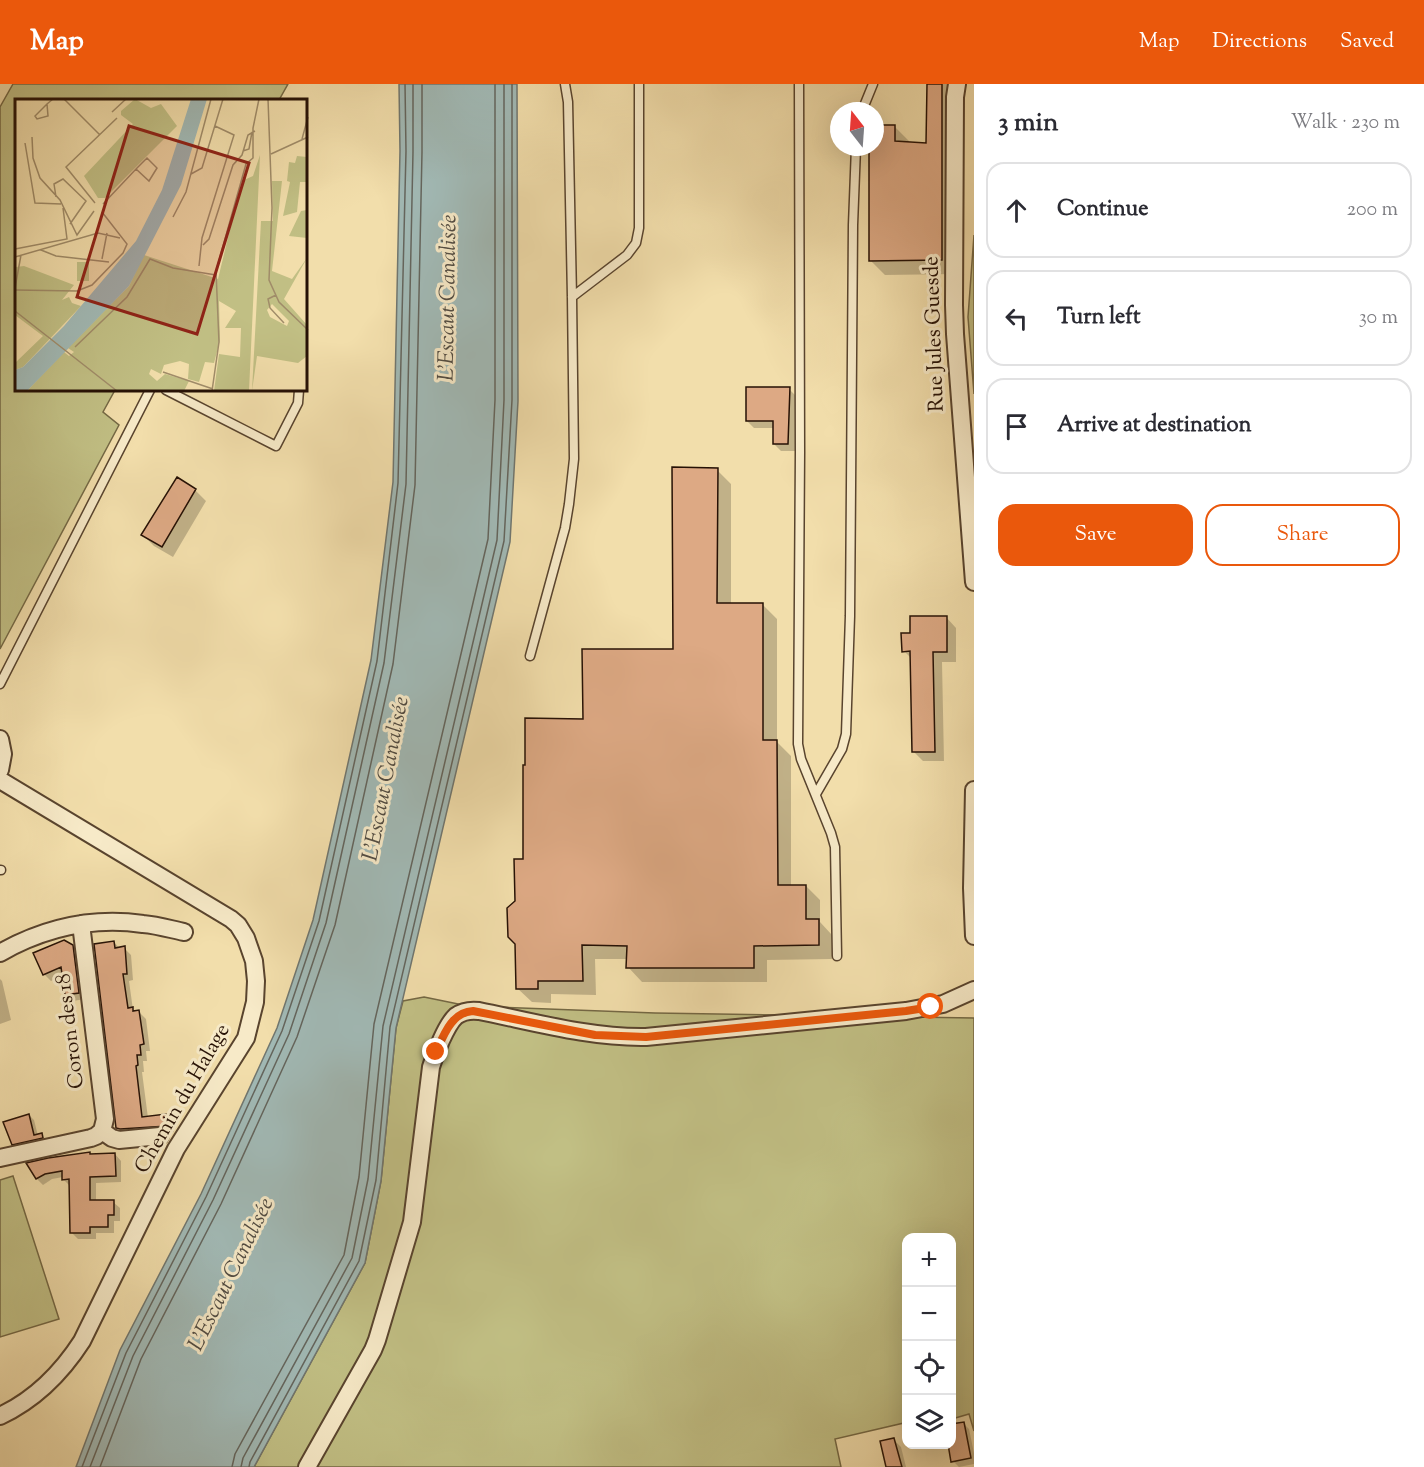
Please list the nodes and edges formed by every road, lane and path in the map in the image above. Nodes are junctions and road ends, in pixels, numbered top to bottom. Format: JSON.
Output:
{"nodes":[{"id":1,"x":565,"y":84,"type":"edge"},
{"id":2,"x":639,"y":84,"type":"edge"},
{"id":3,"x":799,"y":84,"type":"edge"},
{"id":4,"x":873,"y":84,"type":"edge"},
{"id":5,"x":957,"y":84,"type":"edge"},
{"id":6,"x":866,"y":102,"type":"edge"},
{"id":7,"x":856,"y":156,"type":"edge"},
{"id":8,"x":572,"y":297,"type":"junction"},
{"id":9,"x":149,"y":392,"type":"edge"},
{"id":10,"x":170,"y":392,"type":"edge"},
{"id":11,"x":299,"y":392,"type":"edge"},
{"id":12,"x":974,"y":582,"type":"edge"},
{"id":13,"x":530,"y":656,"type":"dead end"},
{"id":14,"x":0,"y":684,"type":"edge"},
{"id":15,"x":0,"y":739,"type":"edge"},
{"id":16,"x":0,"y":770,"type":"edge"},
{"id":17,"x":0,"y":780,"type":"edge"},
{"id":18,"x":974,"y":790,"type":"edge"},
{"id":19,"x":816,"y":795,"type":"junction"},
{"id":20,"x":81,"y":924,"type":"junction"},
{"id":21,"x":184,"y":932,"type":"dead end"},
{"id":22,"x":974,"y":936,"type":"edge"},
{"id":23,"x":0,"y":952,"type":"edge"},
{"id":24,"x":837,"y":956,"type":"dead end"},
{"id":25,"x":974,"y":990,"type":"edge"},
{"id":26,"x":102,"y":1131,"type":"junction"},
{"id":27,"x":160,"y":1136,"type":"dead end"},
{"id":28,"x":0,"y":1158,"type":"edge"},
{"id":29,"x":0,"y":1416,"type":"edge"},
{"id":30,"x":307,"y":1467,"type":"edge"}],
"edges":[{"from":1,"to":8,"type":"lane"},
{"from":2,"to":8,"type":"lane"},
{"from":3,"to":19,"type":"lane"},
{"from":4,"to":6,"type":"lane"},
{"from":5,"to":12,"type":"street","name":"Rue Jules Guesde"},
{"from":7,"to":19,"type":"lane"},
{"from":8,"to":13,"type":"lane"},
{"from":9,"to":14,"type":"lane"},
{"from":10,"to":11,"type":"lane"},
{"from":15,"to":16,"type":"street"},
{"from":17,"to":29,"type":"street","name":"Chemin du Halage"},
{"from":18,"to":22,"type":"street"},
{"from":19,"to":24,"type":"lane"},
{"from":20,"to":21,"type":"street"},
{"from":20,"to":23,"type":"street"},
{"from":20,"to":26,"type":"street","name":"Coron des 18"},
{"from":25,"to":30,"type":"street"},
{"from":26,"to":27,"type":"street"},
{"from":26,"to":28,"type":"street"}]}
